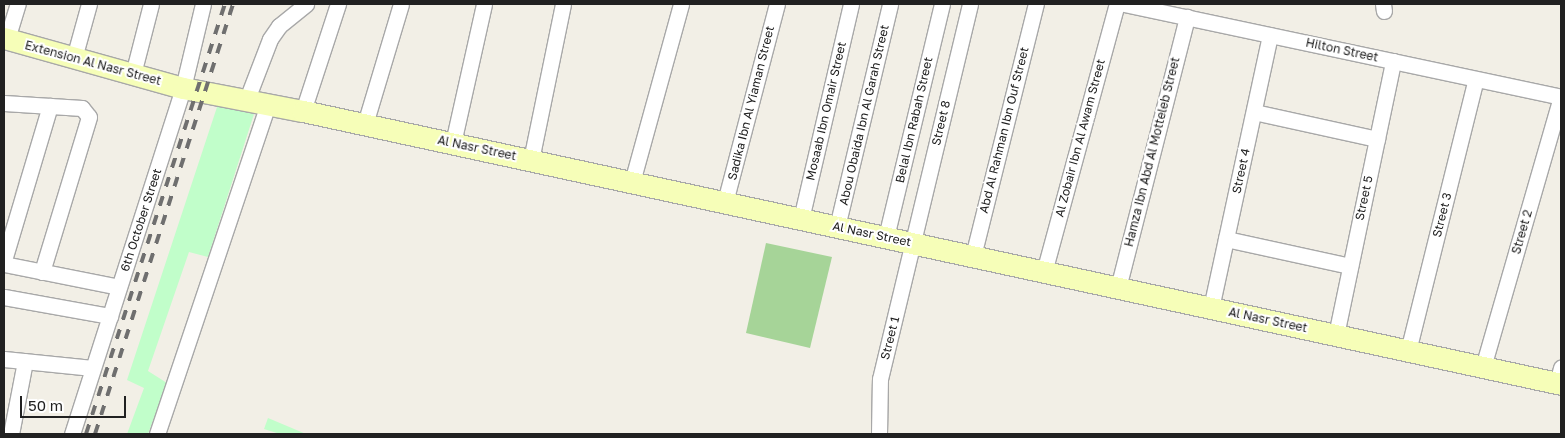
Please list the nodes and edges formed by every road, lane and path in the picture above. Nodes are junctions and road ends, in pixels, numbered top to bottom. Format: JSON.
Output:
{"nodes":[{"id":1,"x":18,"y":4,"type":"edge"},
{"id":2,"x":89,"y":4,"type":"edge"},
{"id":3,"x":151,"y":4,"type":"edge"},
{"id":4,"x":203,"y":4,"type":"edge"},
{"id":5,"x":306,"y":4,"type":"edge"},
{"id":6,"x":338,"y":4,"type":"edge"},
{"id":7,"x":401,"y":4,"type":"edge"},
{"id":8,"x":484,"y":4,"type":"edge"},
{"id":9,"x":563,"y":4,"type":"edge"},
{"id":10,"x":681,"y":4,"type":"edge"},
{"id":11,"x":776,"y":4,"type":"edge"},
{"id":12,"x":851,"y":4,"type":"edge"},
{"id":13,"x":890,"y":4,"type":"edge"},
{"id":14,"x":942,"y":4,"type":"edge"},
{"id":15,"x":970,"y":4,"type":"edge"},
{"id":16,"x":1036,"y":4,"type":"edge"},
{"id":17,"x":1117,"y":4,"type":"edge"},
{"id":18,"x":1124,"y":4,"type":"edge"},
{"id":19,"x":1187,"y":17,"type":"junction"},
{"id":20,"x":1270,"y":35,"type":"junction"},
{"id":21,"x":6,"y":38,"type":"edge"},
{"id":22,"x":74,"y":58,"type":"junction"},
{"id":23,"x":1393,"y":61,"type":"junction"},
{"id":24,"x":133,"y":74,"type":"junction"},
{"id":25,"x":1476,"y":79,"type":"junction"},
{"id":26,"x":183,"y":88,"type":"junction"},
{"id":27,"x":1561,"y":97,"type":"edge"},
{"id":28,"x":247,"y":99,"type":"junction"},
{"id":29,"x":4,"y":102,"type":"edge"},
{"id":30,"x":268,"y":104,"type":"junction"},
{"id":31,"x":50,"y":106,"type":"junction"},
{"id":32,"x":303,"y":111,"type":"junction"},
{"id":33,"x":1254,"y":112,"type":"junction"},
{"id":34,"x":365,"y":124,"type":"junction"},
{"id":35,"x":1376,"y":139,"type":"junction"},
{"id":36,"x":453,"y":143,"type":"junction"},
{"id":37,"x":531,"y":160,"type":"junction"},
{"id":38,"x":632,"y":182,"type":"junction"},
{"id":39,"x":725,"y":202,"type":"junction"},
{"id":40,"x":801,"y":219,"type":"junction"},
{"id":41,"x":837,"y":227,"type":"junction"},
{"id":42,"x":886,"y":237,"type":"junction"},
{"id":43,"x":1226,"y":239,"type":"junction"},
{"id":44,"x":913,"y":243,"type":"junction"},
{"id":45,"x":973,"y":256,"type":"junction"},
{"id":46,"x":4,"y":260,"type":"edge"},
{"id":47,"x":4,"y":264,"type":"edge"},
{"id":48,"x":1350,"y":266,"type":"junction"},
{"id":49,"x":42,"y":272,"type":"junction"},
{"id":50,"x":1044,"y":272,"type":"junction"},
{"id":51,"x":119,"y":287,"type":"junction"},
{"id":52,"x":1118,"y":288,"type":"junction"},
{"id":53,"x":4,"y":297,"type":"edge"},
{"id":54,"x":1212,"y":308,"type":"junction"},
{"id":55,"x":110,"y":316,"type":"junction"},
{"id":56,"x":1336,"y":335,"type":"junction"},
{"id":57,"x":1408,"y":351,"type":"junction"},
{"id":58,"x":4,"y":359,"type":"edge"},
{"id":59,"x":25,"y":361,"type":"junction"},
{"id":60,"x":1483,"y":367,"type":"junction"},
{"id":61,"x":93,"y":368,"type":"junction"},
{"id":62,"x":1560,"y":379,"type":"edge"},
{"id":63,"x":11,"y":434,"type":"edge"},
{"id":64,"x":72,"y":434,"type":"edge"},
{"id":65,"x":157,"y":434,"type":"edge"},
{"id":66,"x":879,"y":434,"type":"edge"}],
"edges":[{"from":1,"to":21,"type":"street"},
{"from":2,"to":22,"type":"street"},
{"from":3,"to":24,"type":"street"},
{"from":4,"to":26,"type":"street","name":"6th October Street"},
{"from":5,"to":28,"type":"street"},
{"from":6,"to":32,"type":"street"},
{"from":7,"to":34,"type":"street"},
{"from":8,"to":36,"type":"street"},
{"from":9,"to":37,"type":"street"},
{"from":10,"to":38,"type":"street"},
{"from":11,"to":39,"type":"street","name":"Sadika Ibn Al Yiaman Street"},
{"from":12,"to":40,"type":"street","name":"Mosaab Ibn Omair Street"},
{"from":13,"to":41,"type":"street","name":"Abou Obaida Ibn Al Garah Street"},
{"from":14,"to":42,"type":"street","name":"Belal Ibn Rabah Street"},
{"from":15,"to":44,"type":"street","name":"Street 8"},
{"from":16,"to":45,"type":"street","name":"Abd Al Rahman Ibn Ouf Street"},
{"from":17,"to":50,"type":"street","name":"Al Zobair Ibn Al Awam Street"},
{"from":18,"to":19,"type":"street","name":"Hilton Street"},
{"from":19,"to":20,"type":"street","name":"Hilton Street"},
{"from":19,"to":52,"type":"street","name":"Hamza Ibn Abd Al Motteleb Street"},
{"from":20,"to":23,"type":"street","name":"Hilton Street"},
{"from":20,"to":33,"type":"street","name":"Street 4"},
{"from":21,"to":22,"type":"street","name":"Extension Al Nasr Street"},
{"from":22,"to":24,"type":"street","name":"Extension Al Nasr Street"},
{"from":23,"to":25,"type":"street","name":"Hilton Street"},
{"from":23,"to":35,"type":"street","name":"Street 5"},
{"from":24,"to":26,"type":"street","name":"Extension Al Nasr Street"},
{"from":25,"to":27,"type":"street","name":"Hilton Street"},
{"from":25,"to":57,"type":"street","name":"Street 3"},
{"from":26,"to":28,"type":"street","name":"Al Nasr Street"},
{"from":26,"to":51,"type":"street","name":"6th October Street"},
{"from":27,"to":60,"type":"street","name":"Street 2"},
{"from":28,"to":30,"type":"street","name":"Al Nasr Street"},
{"from":29,"to":31,"type":"street"},
{"from":30,"to":32,"type":"street","name":"Al Nasr Street"},
{"from":30,"to":65,"type":"street"},
{"from":31,"to":46,"type":"street"},
{"from":31,"to":49,"type":"street"},
{"from":32,"to":34,"type":"street","name":"Al Nasr Street"},
{"from":33,"to":35,"type":"street"},
{"from":33,"to":43,"type":"street","name":"Street 4"},
{"from":34,"to":36,"type":"street","name":"Al Nasr Street"},
{"from":35,"to":48,"type":"street","name":"Street 5"},
{"from":36,"to":37,"type":"street","name":"Al Nasr Street"},
{"from":37,"to":38,"type":"street","name":"Al Nasr Street"},
{"from":38,"to":39,"type":"street","name":"Al Nasr Street"},
{"from":39,"to":40,"type":"street","name":"Al Nasr Street"},
{"from":40,"to":41,"type":"street","name":"Al Nasr Street"},
{"from":41,"to":42,"type":"street","name":"Al Nasr Street"},
{"from":42,"to":44,"type":"street","name":"Al Nasr Street"},
{"from":43,"to":48,"type":"street"},
{"from":43,"to":54,"type":"street","name":"Street 4"},
{"from":44,"to":45,"type":"street","name":"Al Nasr Street"},
{"from":44,"to":66,"type":"street","name":"Street 1"},
{"from":45,"to":50,"type":"street","name":"Al Nasr Street"},
{"from":47,"to":49,"type":"street"},
{"from":48,"to":56,"type":"street","name":"Street 5"},
{"from":49,"to":51,"type":"street"},
{"from":50,"to":52,"type":"street","name":"Al Nasr Street"},
{"from":51,"to":55,"type":"street","name":"6th October Street"},
{"from":52,"to":54,"type":"street","name":"Al Nasr Street"},
{"from":53,"to":55,"type":"street"},
{"from":54,"to":56,"type":"street","name":"Al Nasr Street"},
{"from":55,"to":61,"type":"street","name":"6th October Street"},
{"from":56,"to":57,"type":"street","name":"Al Nasr Street"},
{"from":57,"to":60,"type":"street","name":"Al Nasr Street"},
{"from":58,"to":59,"type":"street"},
{"from":59,"to":61,"type":"street"},
{"from":59,"to":63,"type":"street"},
{"from":60,"to":62,"type":"street","name":"Al Nasr Street"},
{"from":61,"to":64,"type":"street","name":"6th October Street"}]}
